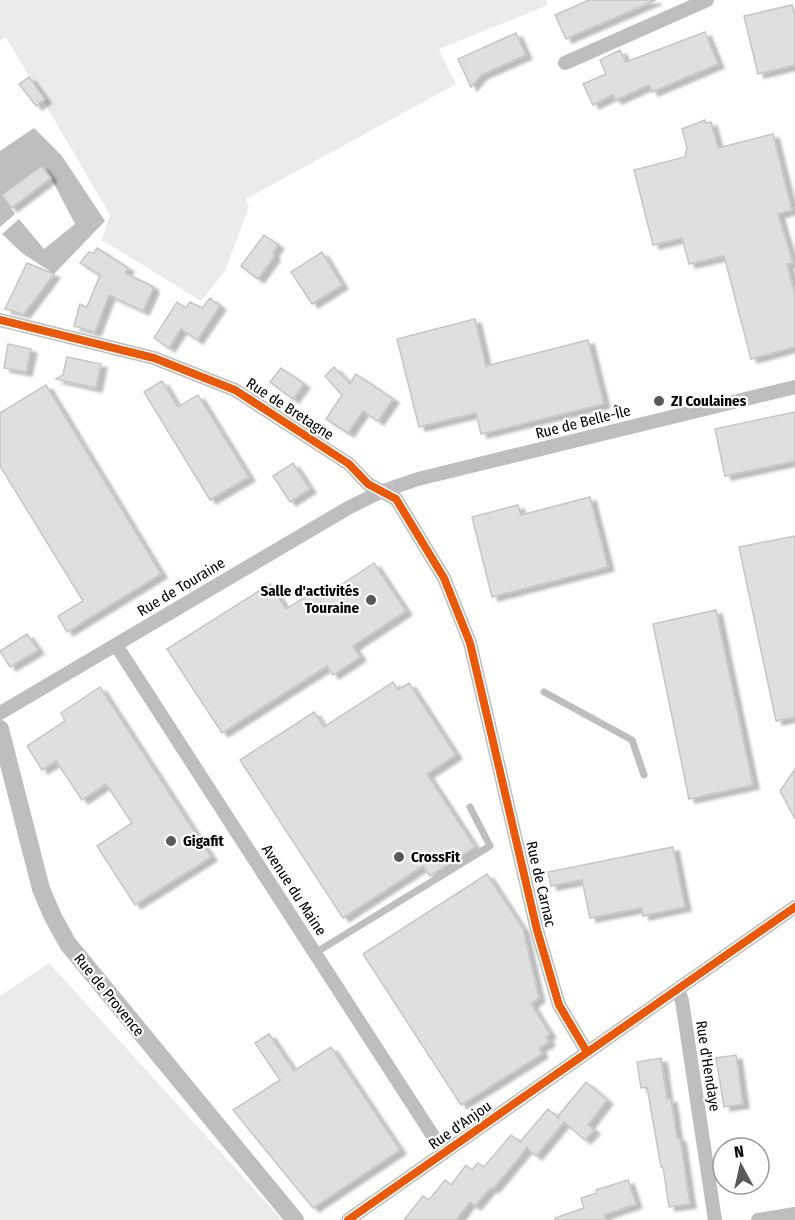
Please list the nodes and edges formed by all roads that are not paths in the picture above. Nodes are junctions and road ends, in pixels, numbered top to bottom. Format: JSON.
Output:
{"nodes":[{"id":1,"x":707,"y":0,"type":"edge"},
{"id":2,"x":565,"y":63,"type":"dead end"},
{"id":3,"x":0,"y":320,"type":"edge"},
{"id":4,"x":795,"y":387,"type":"edge"},
{"id":5,"x":380,"y":492,"type":"junction"},
{"id":6,"x":116,"y":645,"type":"junction"},
{"id":7,"x":544,"y":692,"type":"dead end"},
{"id":8,"x":0,"y":713,"type":"edge"},
{"id":9,"x":0,"y":729,"type":"edge"},
{"id":10,"x":644,"y":775,"type":"dead end"},
{"id":11,"x":470,"y":807,"type":"dead end"},
{"id":12,"x":795,"y":907,"type":"edge"},
{"id":13,"x":315,"y":953,"type":"junction"},
{"id":14,"x":678,"y":989,"type":"junction"},
{"id":15,"x":587,"y":1052,"type":"junction"},
{"id":16,"x":444,"y":1153,"type":"junction"},
{"id":17,"x":795,"y":1214,"type":"edge"},
{"id":18,"x":295,"y":1220,"type":"edge"},
{"id":19,"x":348,"y":1220,"type":"edge"},
{"id":20,"x":716,"y":1220,"type":"edge"},
{"id":21,"x":758,"y":1220,"type":"edge"}],
"edges":[{"from":1,"to":2,"type":"street"},
{"from":3,"to":5,"type":"street","name":"Rue de Bretagne"},
{"from":4,"to":5,"type":"street","name":"Rue de Belle-Île"},
{"from":5,"to":6,"type":"street","name":"Rue de Touraine"},
{"from":5,"to":15,"type":"street","name":"Rue de Carnac"},
{"from":6,"to":8,"type":"street","name":"Rue de Touraine"},
{"from":6,"to":13,"type":"street","name":"Avenue du Maine"},
{"from":7,"to":10,"type":"lane"},
{"from":9,"to":18,"type":"street","name":"Rue de Provence"},
{"from":11,"to":13,"type":"lane"},
{"from":12,"to":14,"type":"street"},
{"from":13,"to":16,"type":"street","name":"Avenue du Maine"},
{"from":14,"to":15,"type":"street"},
{"from":14,"to":20,"type":"street","name":"Rue d'Hendaye"},
{"from":15,"to":16,"type":"street","name":"Rue d'Anjou"},
{"from":16,"to":19,"type":"street","name":"Rue d'Anjou"},
{"from":17,"to":21,"type":"street"}]}
